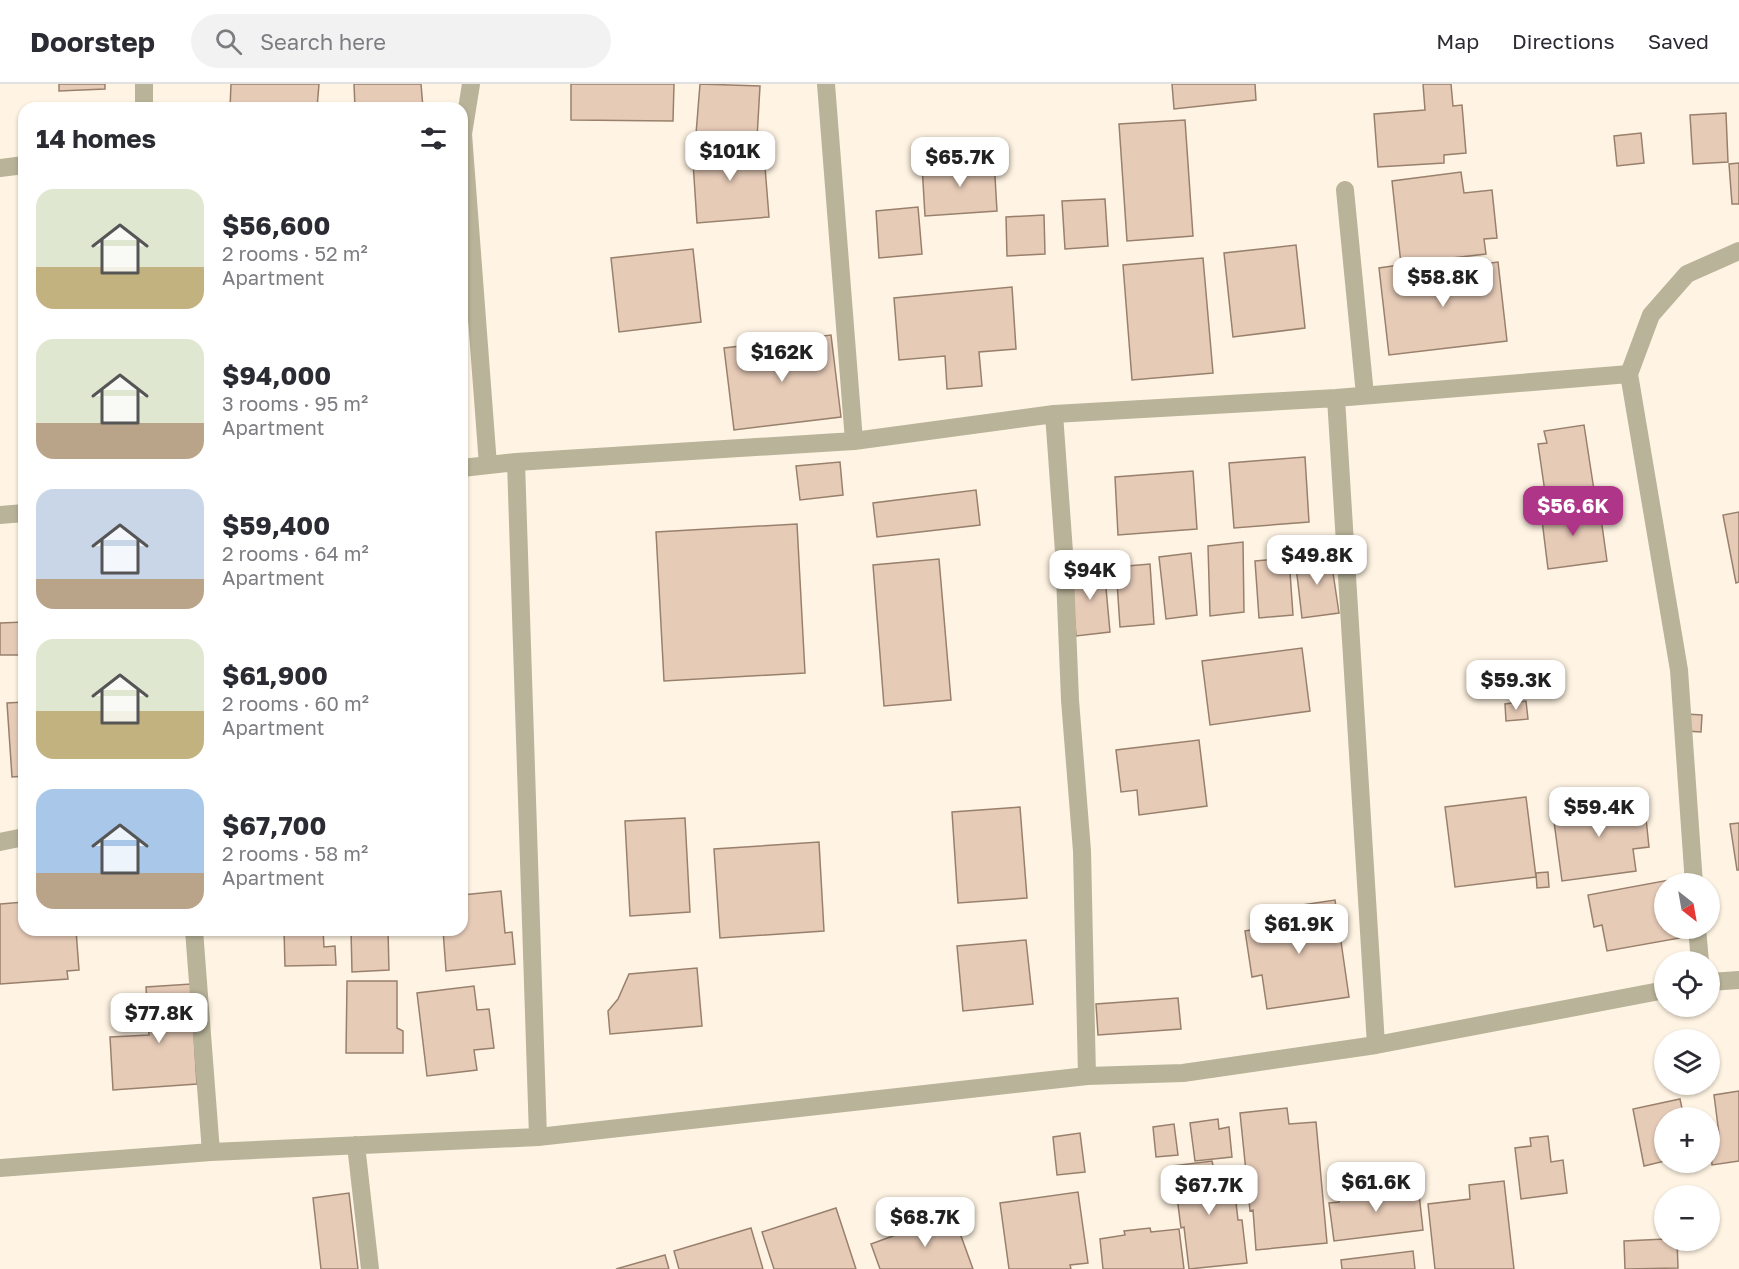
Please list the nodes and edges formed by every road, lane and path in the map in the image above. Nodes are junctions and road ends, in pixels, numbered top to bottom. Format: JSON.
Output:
{"nodes":[{"id":1,"x":144,"y":84,"type":"edge"},
{"id":2,"x":471,"y":84,"type":"edge"},
{"id":3,"x":826,"y":84,"type":"edge"},
{"id":4,"x":144,"y":102,"type":"edge"},
{"id":5,"x":468,"y":103,"type":"edge"},
{"id":6,"x":18,"y":166,"type":"edge"},
{"id":7,"x":0,"y":168,"type":"edge"},
{"id":8,"x":1345,"y":190,"type":"dead end"},
{"id":9,"x":468,"y":200,"type":"edge"},
{"id":10,"x":1739,"y":250,"type":"edge"},
{"id":11,"x":1629,"y":374,"type":"junction"},
{"id":12,"x":1365,"y":395,"type":"junction"},
{"id":13,"x":1336,"y":398,"type":"junction"},
{"id":14,"x":1054,"y":414,"type":"junction"},
{"id":15,"x":854,"y":441,"type":"junction"},
{"id":16,"x":516,"y":462,"type":"junction"},
{"id":17,"x":488,"y":465,"type":"junction"},
{"id":18,"x":468,"y":467,"type":"edge"},
{"id":19,"x":18,"y":514,"type":"edge"},
{"id":20,"x":0,"y":515,"type":"edge"},
{"id":21,"x":18,"y":838,"type":"edge"},
{"id":22,"x":0,"y":842,"type":"edge"},
{"id":23,"x":1693,"y":873,"type":"edge"},
{"id":24,"x":194,"y":936,"type":"edge"},
{"id":25,"x":1739,"y":980,"type":"edge"},
{"id":26,"x":1720,"y":981,"type":"edge"},
{"id":27,"x":1654,"y":992,"type":"edge"},
{"id":28,"x":1376,"y":1045,"type":"junction"},
{"id":29,"x":1087,"y":1076,"type":"junction"},
{"id":30,"x":538,"y":1137,"type":"junction"},
{"id":31,"x":356,"y":1145,"type":"junction"},
{"id":32,"x":211,"y":1152,"type":"junction"},
{"id":33,"x":0,"y":1168,"type":"edge"},
{"id":34,"x":370,"y":1269,"type":"edge"}],
"edges":[{"from":1,"to":4,"type":"street"},
{"from":2,"to":5,"type":"street"},
{"from":3,"to":15,"type":"street"},
{"from":6,"to":7,"type":"street"},
{"from":8,"to":12,"type":"street"},
{"from":9,"to":17,"type":"street"},
{"from":10,"to":11,"type":"street"},
{"from":11,"to":12,"type":"street"},
{"from":11,"to":23,"type":"street"},
{"from":12,"to":13,"type":"street"},
{"from":13,"to":14,"type":"street"},
{"from":13,"to":28,"type":"street"},
{"from":14,"to":15,"type":"street"},
{"from":14,"to":29,"type":"street"},
{"from":15,"to":16,"type":"street"},
{"from":16,"to":17,"type":"street"},
{"from":16,"to":30,"type":"street"},
{"from":17,"to":18,"type":"street"},
{"from":19,"to":20,"type":"street"},
{"from":21,"to":22,"type":"street"},
{"from":24,"to":32,"type":"street"},
{"from":25,"to":26,"type":"street"},
{"from":27,"to":28,"type":"street"},
{"from":28,"to":29,"type":"street"},
{"from":29,"to":30,"type":"street"},
{"from":30,"to":31,"type":"street"},
{"from":31,"to":32,"type":"street"},
{"from":31,"to":34,"type":"street"},
{"from":32,"to":33,"type":"street"}]}
